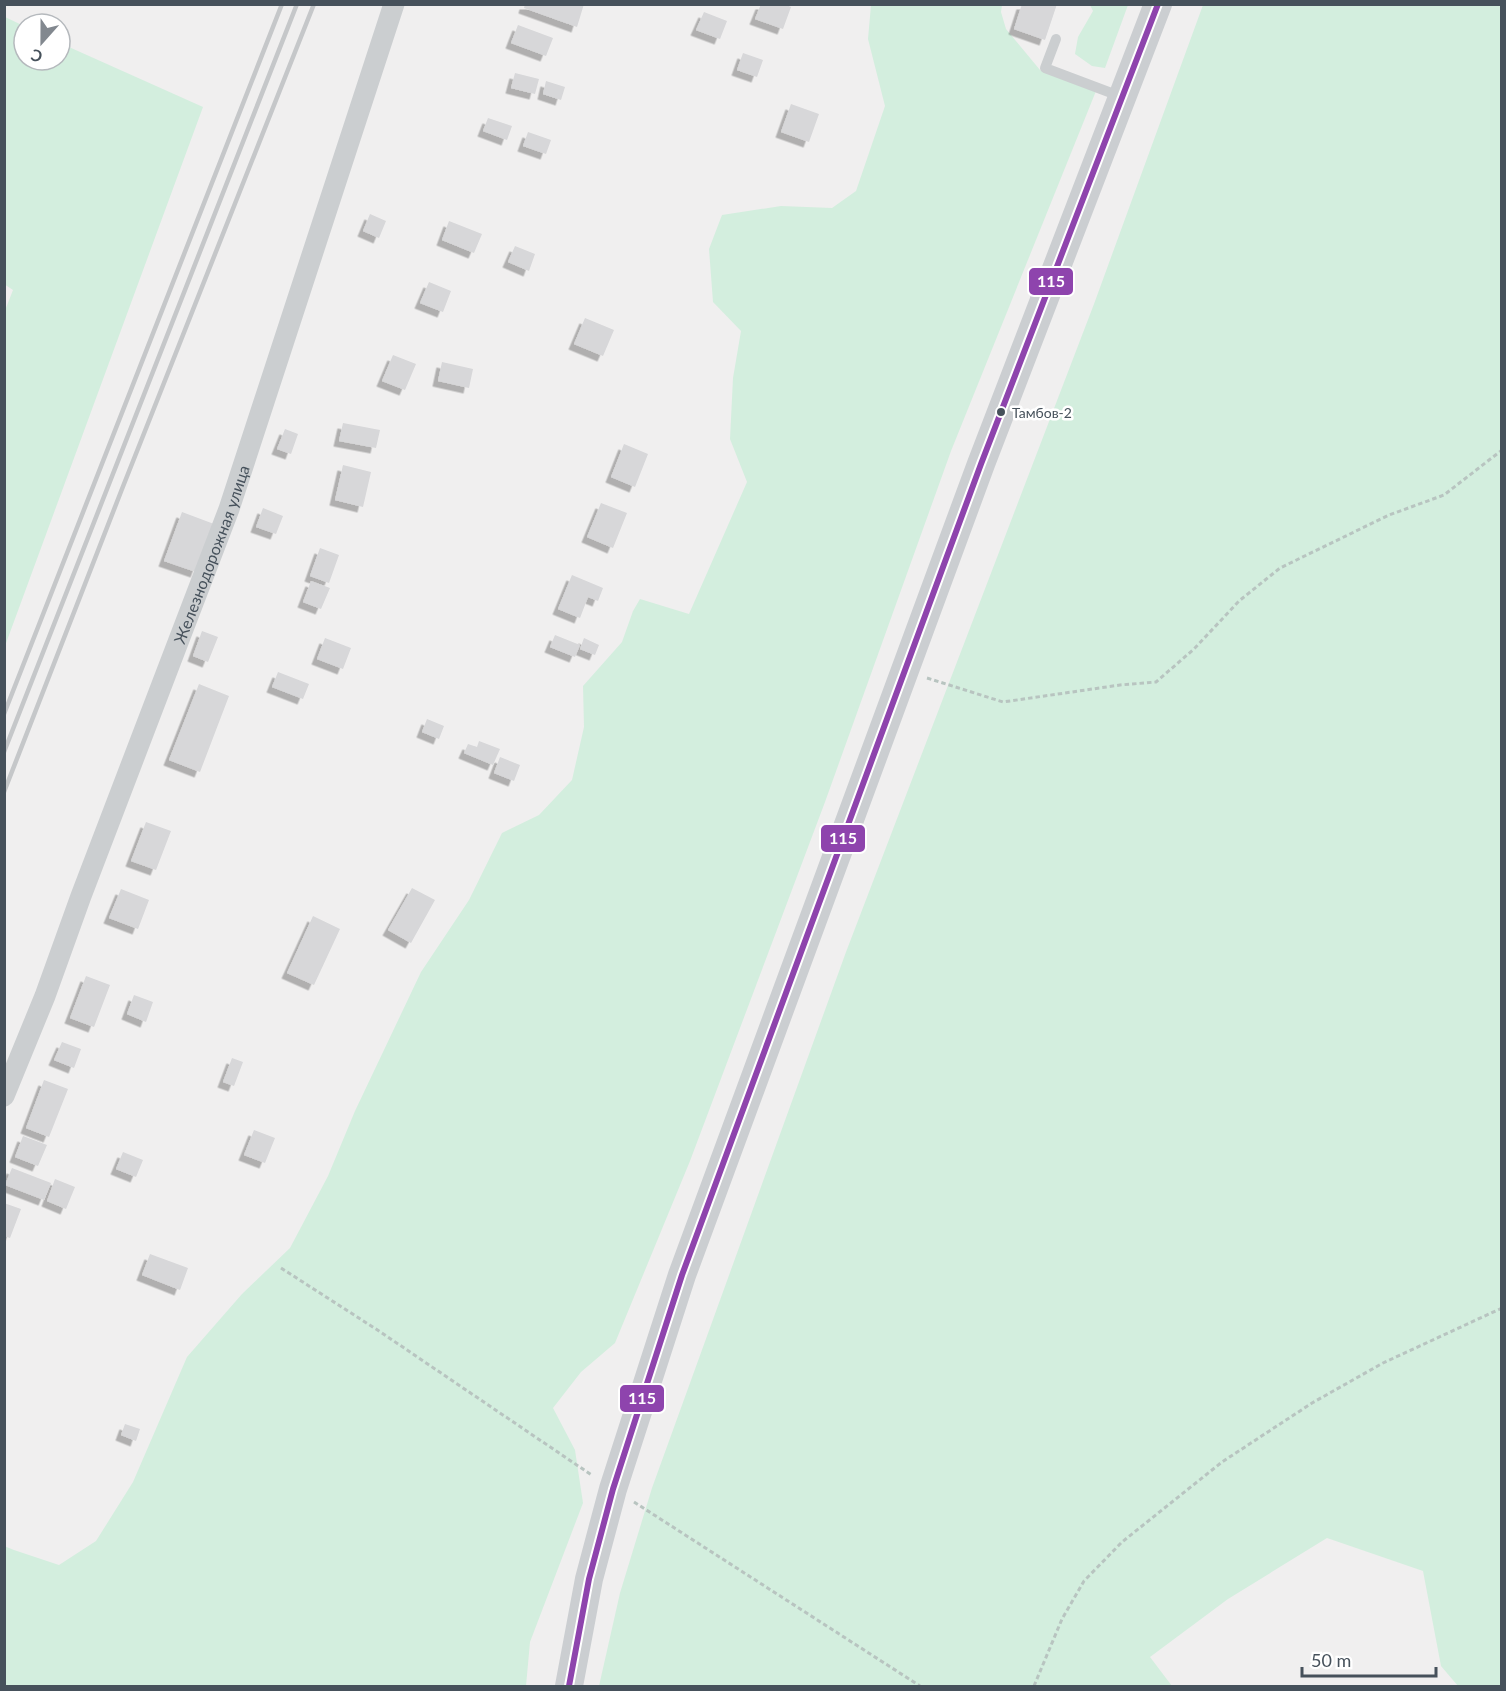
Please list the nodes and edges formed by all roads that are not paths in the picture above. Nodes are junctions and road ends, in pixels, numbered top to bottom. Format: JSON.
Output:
{"nodes":[{"id":1,"x":394,"y":4,"type":"edge"},
{"id":2,"x":1158,"y":4,"type":"edge"},
{"id":3,"x":1056,"y":39,"type":"dead end"},
{"id":4,"x":1122,"y":98,"type":"junction"},
{"id":5,"x":4,"y":1096,"type":"edge"},
{"id":6,"x":569,"y":1686,"type":"edge"}],
"edges":[{"from":1,"to":5,"type":"street","name":"Железнодорожная улица"},
{"from":2,"to":4,"type":"main road"},
{"from":3,"to":4,"type":"lane"},
{"from":4,"to":6,"type":"main road"}]}
